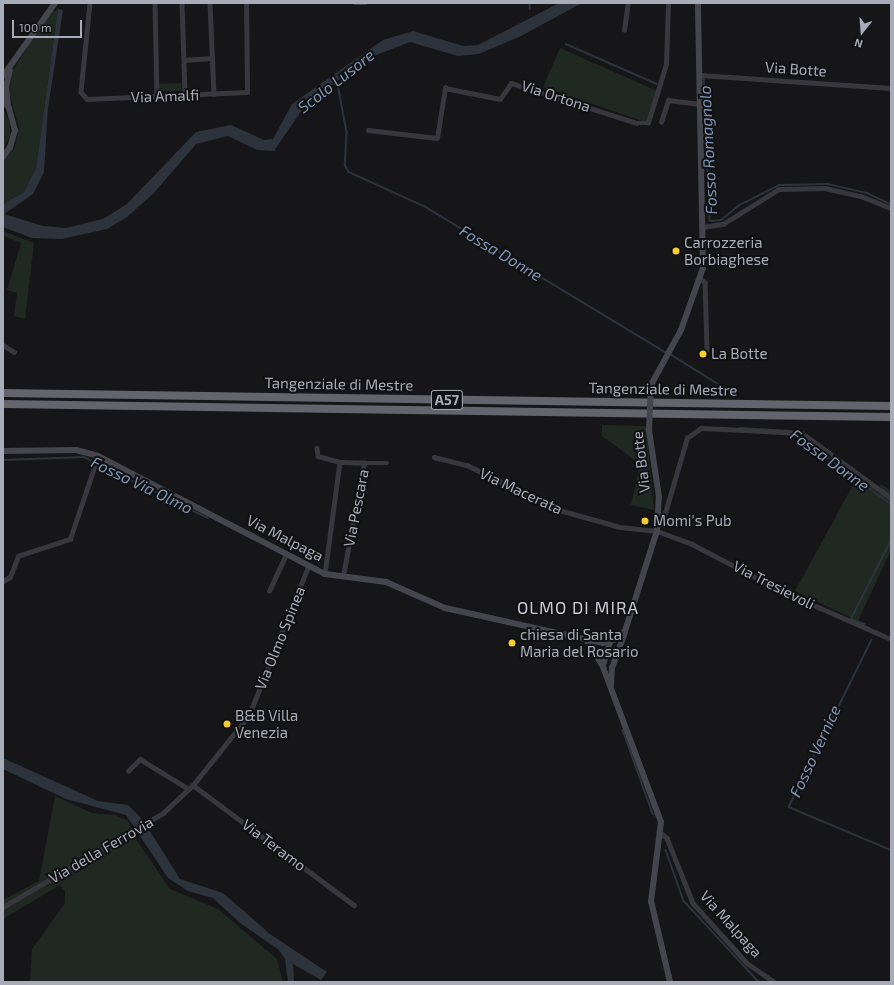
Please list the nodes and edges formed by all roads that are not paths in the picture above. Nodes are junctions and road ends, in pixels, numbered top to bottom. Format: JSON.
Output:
{"nodes":[{"id":1,"x":54,"y":3,"type":"edge"},
{"id":2,"x":90,"y":3,"type":"edge"},
{"id":3,"x":155,"y":3,"type":"edge"},
{"id":4,"x":182,"y":3,"type":"edge"},
{"id":5,"x":210,"y":3,"type":"edge"},
{"id":6,"x":246,"y":3,"type":"edge"},
{"id":7,"x":355,"y":3,"type":"edge"},
{"id":8,"x":366,"y":3,"type":"edge"},
{"id":9,"x":628,"y":3,"type":"edge"},
{"id":10,"x":668,"y":3,"type":"edge"},
{"id":11,"x":698,"y":3,"type":"edge"},
{"id":12,"x":624,"y":30,"type":"dead end"},
{"id":13,"x":212,"y":58,"type":"junction"},
{"id":14,"x":184,"y":60,"type":"junction"},
{"id":15,"x":10,"y":70,"type":"junction"},
{"id":16,"x":700,"y":75,"type":"junction"},
{"id":17,"x":3,"y":76,"type":"edge"},
{"id":18,"x":891,"y":88,"type":"edge"},
{"id":19,"x":214,"y":94,"type":"junction"},
{"id":20,"x":185,"y":95,"type":"junction"},
{"id":21,"x":157,"y":96,"type":"junction"},
{"id":22,"x":3,"y":100,"type":"edge"},
{"id":23,"x":700,"y":104,"type":"junction"},
{"id":24,"x":9,"y":108,"type":"junction"},
{"id":25,"x":661,"y":122,"type":"dead end"},
{"id":26,"x":368,"y":130,"type":"dead end"},
{"id":27,"x":3,"y":156,"type":"edge"},
{"id":28,"x":891,"y":208,"type":"edge"},
{"id":29,"x":703,"y":226,"type":"junction"},
{"id":30,"x":701,"y":279,"type":"junction"},
{"id":31,"x":3,"y":345,"type":"edge"},
{"id":32,"x":707,"y":350,"type":"dead end"},
{"id":33,"x":14,"y":352,"type":"dead end"},
{"id":34,"x":3,"y":393,"type":"edge"},
{"id":35,"x":3,"y":404,"type":"edge"},
{"id":36,"x":891,"y":406,"type":"edge"},
{"id":37,"x":891,"y":417,"type":"edge"},
{"id":38,"x":317,"y":448,"type":"dead end"},
{"id":39,"x":3,"y":451,"type":"edge"},
{"id":40,"x":434,"y":457,"type":"dead end"},
{"id":41,"x":96,"y":459,"type":"junction"},
{"id":42,"x":340,"y":462,"type":"junction"},
{"id":43,"x":364,"y":463,"type":"junction"},
{"id":44,"x":388,"y":463,"type":"dead end"},
{"id":45,"x":891,"y":498,"type":"edge"},
{"id":46,"x":658,"y":520,"type":"junction"},
{"id":47,"x":657,"y":531,"type":"junction"},
{"id":48,"x":286,"y":555,"type":"junction"},
{"id":49,"x":308,"y":567,"type":"junction"},
{"id":50,"x":325,"y":574,"type":"junction"},
{"id":51,"x":343,"y":576,"type":"junction"},
{"id":52,"x":3,"y":581,"type":"edge"},
{"id":53,"x":269,"y":591,"type":"dead end"},
{"id":54,"x":625,"y":631,"type":"junction"},
{"id":55,"x":891,"y":639,"type":"edge"},
{"id":56,"x":587,"y":641,"type":"junction"},
{"id":57,"x":610,"y":642,"type":"junction"},
{"id":58,"x":616,"y":657,"type":"junction"},
{"id":59,"x":603,"y":667,"type":"junction"},
{"id":60,"x":611,"y":689,"type":"junction"},
{"id":61,"x":128,"y":771,"type":"dead end"},
{"id":62,"x":193,"y":785,"type":"junction"},
{"id":63,"x":189,"y":789,"type":"junction"},
{"id":64,"x":661,"y":833,"type":"junction"},
{"id":65,"x":354,"y":905,"type":"dead end"},
{"id":66,"x":3,"y":907,"type":"edge"},
{"id":67,"x":670,"y":982,"type":"edge"},
{"id":68,"x":774,"y":982,"type":"edge"}],
"edges":[{"from":1,"to":15,"type":"street"},
{"from":2,"to":21,"type":"street","name":"Via Amalfi"},
{"from":3,"to":21,"type":"street"},
{"from":4,"to":14,"type":"street"},
{"from":5,"to":13,"type":"street"},
{"from":6,"to":19,"type":"street","name":"Via Amalfi"},
{"from":7,"to":8,"type":"street"},
{"from":9,"to":12,"type":"street"},
{"from":10,"to":26,"type":"street","name":"Via Ortona"},
{"from":11,"to":16,"type":"street","name":"Via Botte"},
{"from":13,"to":14,"type":"street"},
{"from":13,"to":19,"type":"street"},
{"from":14,"to":20,"type":"street"},
{"from":15,"to":17,"type":"street"},
{"from":15,"to":24,"type":"street"},
{"from":16,"to":18,"type":"street","name":"Via Botte"},
{"from":16,"to":23,"type":"street","name":"Via Botte"},
{"from":19,"to":20,"type":"street","name":"Via Amalfi"},
{"from":20,"to":21,"type":"street","name":"Via Amalfi"},
{"from":22,"to":24,"type":"street"},
{"from":23,"to":25,"type":"street"},
{"from":23,"to":29,"type":"street","name":"Via Botte"},
{"from":24,"to":27,"type":"street"},
{"from":28,"to":29,"type":"street"},
{"from":29,"to":30,"type":"street","name":"Via Botte"},
{"from":30,"to":32,"type":"street","name":"Via Botte"},
{"from":30,"to":46,"type":"street","name":"Via Botte","bridge":true},
{"from":31,"to":33,"type":"street"},
{"from":34,"to":36,"type":"highway","name":"Tangenziale di Mestre","number":"A57"},
{"from":35,"to":37,"type":"highway","name":"Tangenziale di Mestre","number":"A57"},
{"from":38,"to":42,"type":"street"},
{"from":39,"to":41,"type":"street","name":"Via Malpaga"},
{"from":40,"to":47,"type":"street","name":"Via Macerata"},
{"from":41,"to":48,"type":"street","name":"Via Malpaga"},
{"from":41,"to":52,"type":"street"},
{"from":42,"to":43,"type":"street"},
{"from":42,"to":50,"type":"street"},
{"from":43,"to":44,"type":"street","name":"Via Pescara"},
{"from":43,"to":51,"type":"street","name":"Via Pescara"},
{"from":45,"to":46,"type":"street"},
{"from":46,"to":47,"type":"street","name":"Via Botte"},
{"from":47,"to":54,"type":"street","name":"Via Botte"},
{"from":47,"to":55,"type":"street","name":"Via Tresievoli"},
{"from":48,"to":49,"type":"street","name":"Via Malpaga"},
{"from":48,"to":53,"type":"street"},
{"from":49,"to":50,"type":"street","name":"Via Malpaga"},
{"from":49,"to":62,"type":"street","name":"Via Olmo Spinea"},
{"from":50,"to":51,"type":"street","name":"Via Malpaga"},
{"from":51,"to":56,"type":"street","name":"Via Malpaga"},
{"from":54,"to":57,"type":"street"},
{"from":54,"to":58,"type":"street","name":"Via Malpaga"},
{"from":56,"to":57,"type":"street","name":"Via Malpaga"},
{"from":56,"to":59,"type":"street","name":"Via Malpaga"},
{"from":57,"to":58,"type":"street"},
{"from":57,"to":59,"type":"street"},
{"from":58,"to":60,"type":"street","name":"Via Malpaga"},
{"from":59,"to":60,"type":"street","name":"Via Malpaga"},
{"from":60,"to":64,"type":"street","name":"Via Malpaga"},
{"from":61,"to":63,"type":"street"},
{"from":62,"to":63,"type":"street","name":"Via della Ferrovia"},
{"from":62,"to":65,"type":"street","name":"Via Teramo"},
{"from":63,"to":66,"type":"street","name":"Via della Ferrovia"},
{"from":64,"to":67,"type":"street","name":"Via Malpaga"},
{"from":64,"to":68,"type":"street","name":"Via Malpaga"}]}
